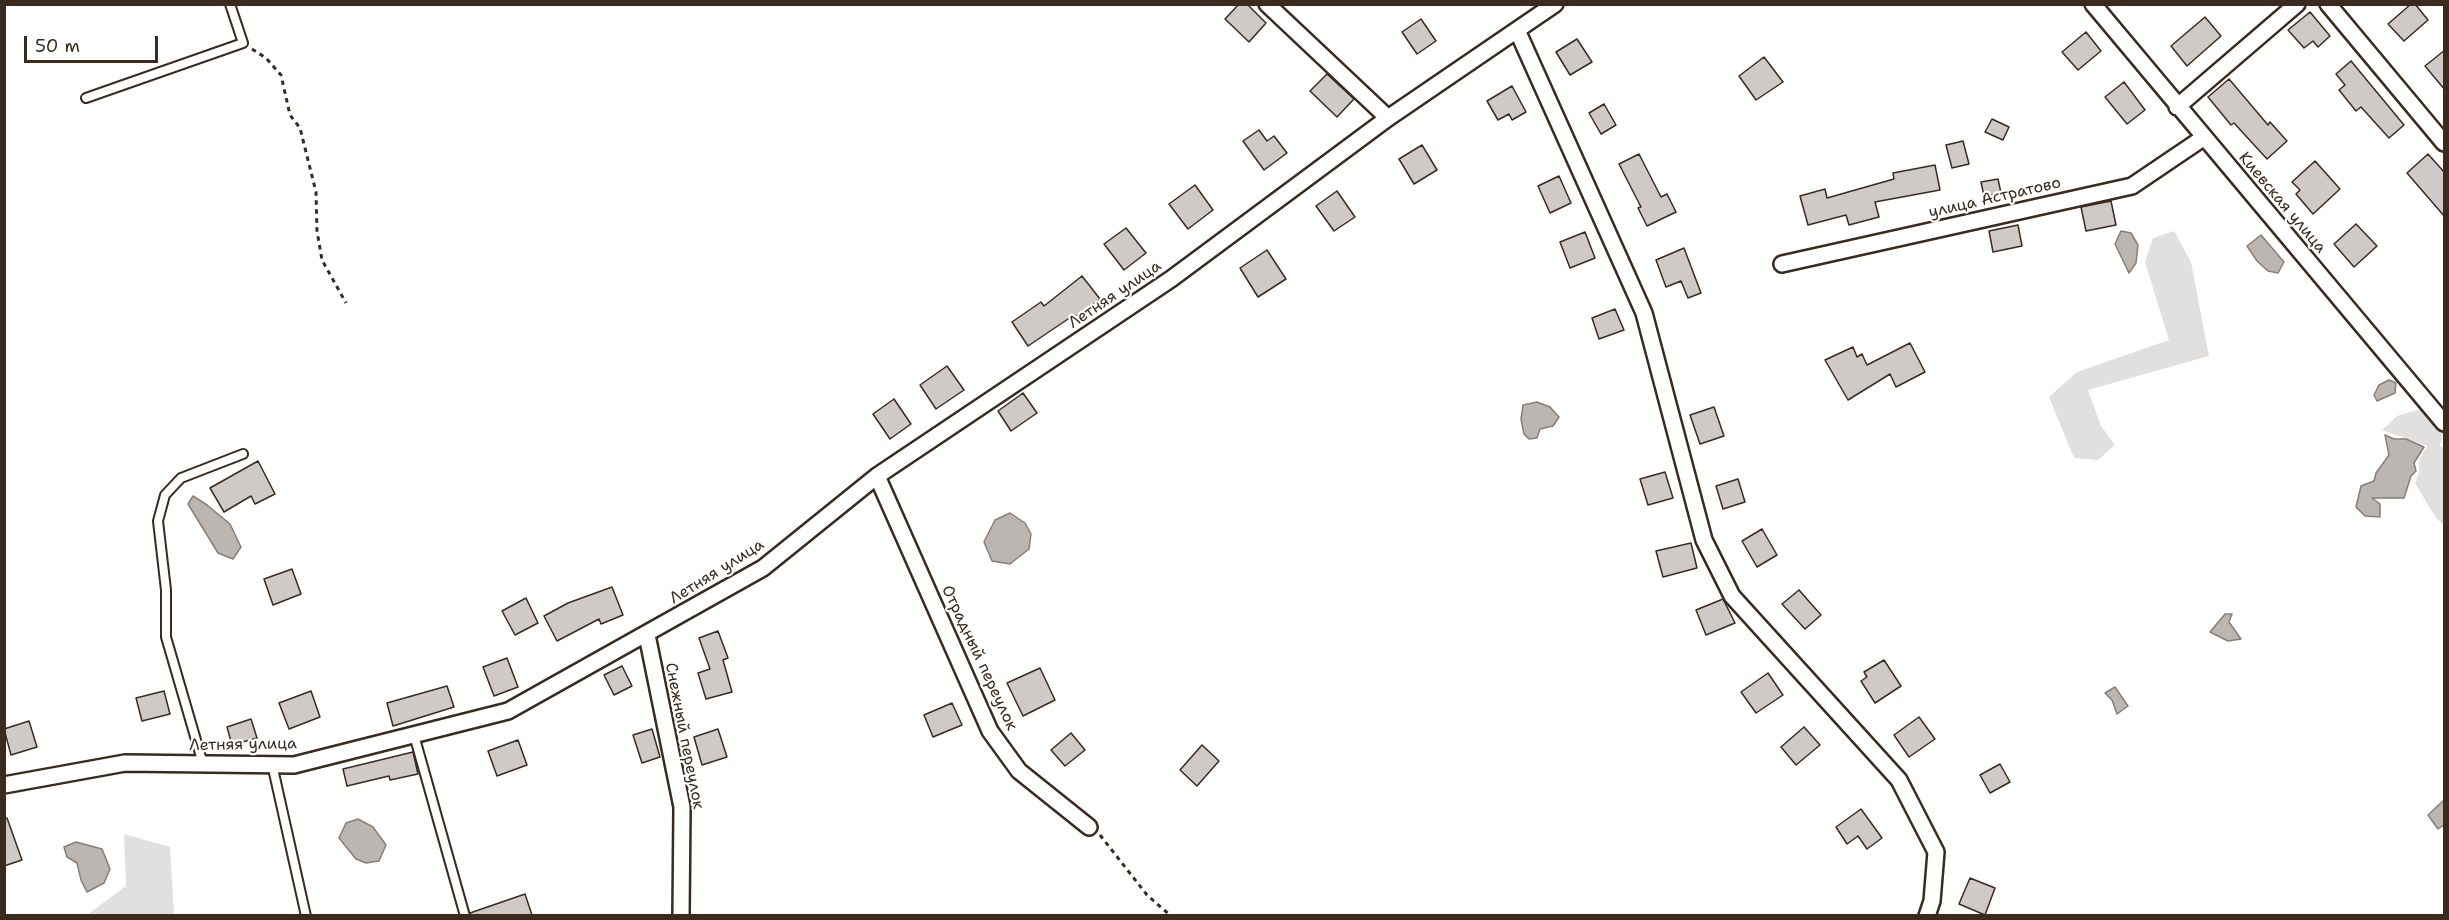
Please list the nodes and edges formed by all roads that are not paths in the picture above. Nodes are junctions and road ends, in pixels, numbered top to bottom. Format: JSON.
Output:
{"nodes":[{"id":1,"x":230,"y":4,"type":"edge"},
{"id":2,"x":1267,"y":4,"type":"edge"},
{"id":3,"x":1556,"y":4,"type":"edge"},
{"id":4,"x":2093,"y":4,"type":"edge"},
{"id":5,"x":2297,"y":4,"type":"edge"},
{"id":6,"x":2328,"y":4,"type":"edge"},
{"id":7,"x":1517,"y":30,"type":"junction"},
{"id":8,"x":86,"y":98,"type":"dead end"},
{"id":9,"x":2177,"y":107,"type":"junction"},
{"id":10,"x":1383,"y":122,"type":"junction"},
{"id":11,"x":2203,"y":138,"type":"junction"},
{"id":12,"x":2445,"y":143,"type":"edge"},
{"id":13,"x":1782,"y":264,"type":"dead end"},
{"id":14,"x":2445,"y":423,"type":"edge"},
{"id":15,"x":243,"y":454,"type":"dead end"},
{"id":16,"x":877,"y":476,"type":"junction"},
{"id":17,"x":646,"y":635,"type":"junction"},
{"id":18,"x":414,"y":735,"type":"junction"},
{"id":19,"x":203,"y":764,"type":"junction"},
{"id":20,"x":272,"y":764,"type":"junction"},
{"id":21,"x":4,"y":784,"type":"edge"},
{"id":22,"x":1089,"y":827,"type":"road end"},
{"id":23,"x":306,"y":915,"type":"edge"},
{"id":24,"x":465,"y":915,"type":"edge"},
{"id":25,"x":681,"y":915,"type":"edge"},
{"id":26,"x":1927,"y":915,"type":"edge"}],
"edges":[{"from":1,"to":8,"type":"lane"},
{"from":2,"to":10,"type":"street"},
{"from":3,"to":7,"type":"street","name":"Летняя улица"},
{"from":4,"to":9,"type":"street","name":"Киевская улица"},
{"from":5,"to":9,"type":"street"},
{"from":6,"to":12,"type":"street"},
{"from":7,"to":10,"type":"street","name":"Летняя улица"},
{"from":7,"to":26,"type":"street"},
{"from":9,"to":11,"type":"street","name":"Киевская улица"},
{"from":10,"to":16,"type":"street","name":"Летняя улица"},
{"from":11,"to":13,"type":"street","name":"улица Астратово"},
{"from":11,"to":14,"type":"street","name":"Киевская улица"},
{"from":15,"to":19,"type":"lane"},
{"from":16,"to":17,"type":"street","name":"Летняя улица"},
{"from":16,"to":22,"type":"street","name":"Отрадный переулок"},
{"from":17,"to":18,"type":"street","name":"Летняя улица"},
{"from":17,"to":25,"type":"street","name":"Снежный переулок"},
{"from":18,"to":20,"type":"street","name":"Летняя улица"},
{"from":18,"to":24,"type":"lane"},
{"from":19,"to":20,"type":"street","name":"Летняя улица"},
{"from":19,"to":21,"type":"street","name":"Летняя улица"},
{"from":20,"to":23,"type":"lane"}]}
